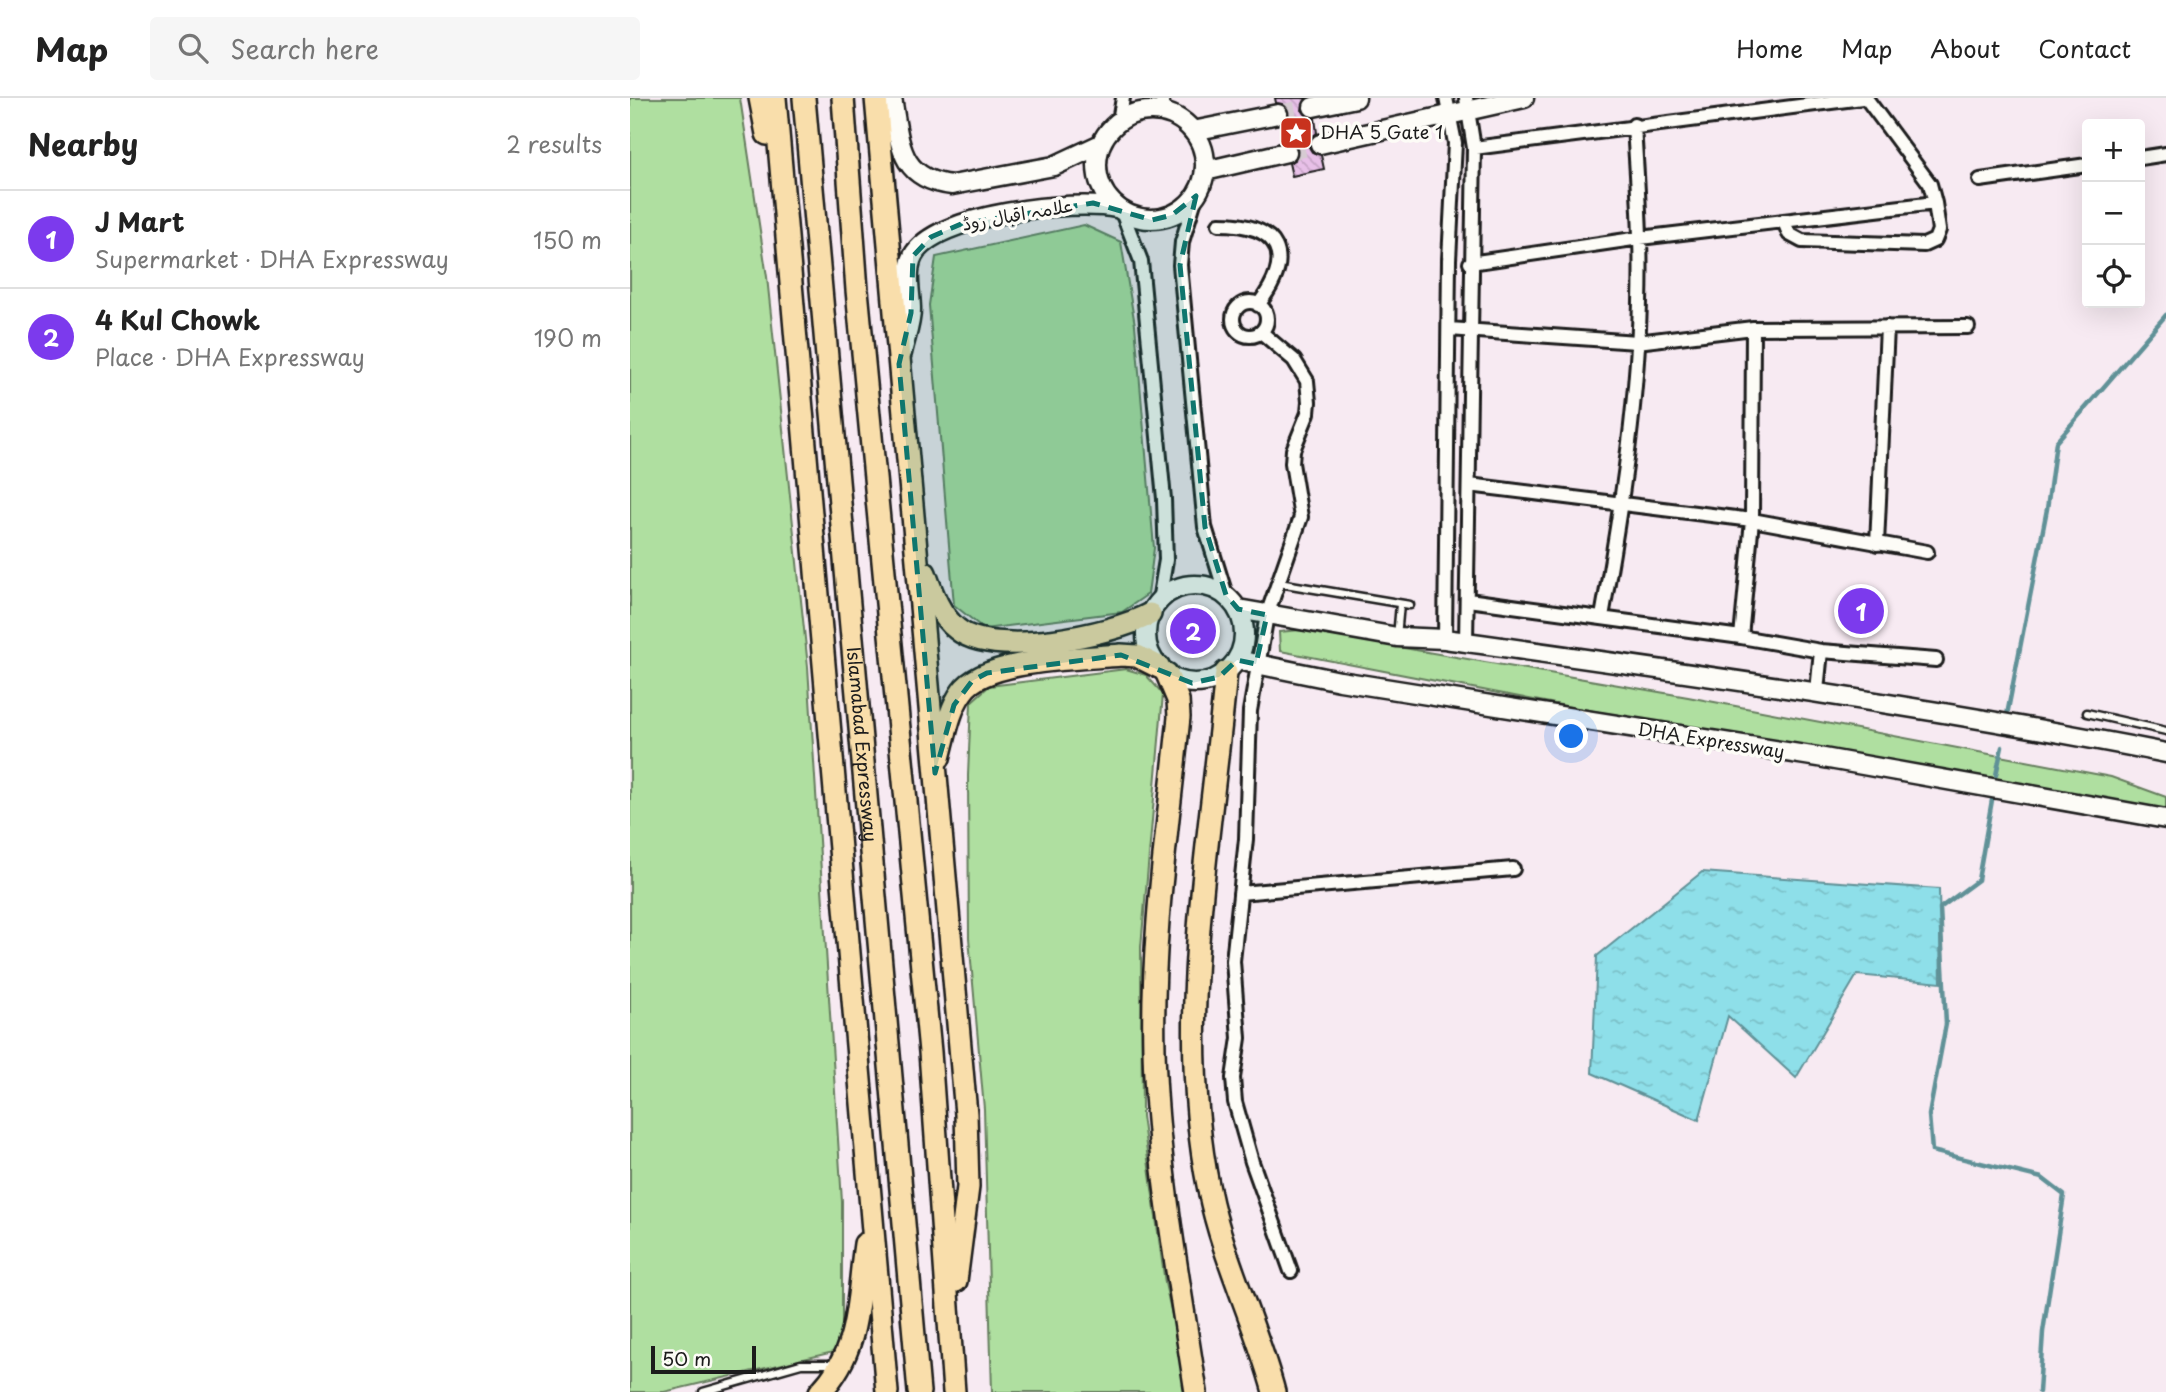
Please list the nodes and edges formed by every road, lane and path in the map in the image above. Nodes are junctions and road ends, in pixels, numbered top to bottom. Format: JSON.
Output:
{"nodes":[{"id":1,"x":760,"y":98,"type":"edge"},
{"id":2,"x":775,"y":98,"type":"edge"},
{"id":3,"x":803,"y":98,"type":"edge"},
{"id":4,"x":843,"y":98,"type":"edge"},
{"id":5,"x":876,"y":98,"type":"edge"},
{"id":6,"x":892,"y":98,"type":"edge"},
{"id":7,"x":1123,"y":98,"type":"edge"},
{"id":8,"x":1356,"y":98,"type":"edge"},
{"id":9,"x":1524,"y":98,"type":"edge"},
{"id":10,"x":1864,"y":98,"type":"edge"},
{"id":11,"x":1468,"y":104,"type":"edge"},
{"id":12,"x":1162,"y":105,"type":"edge"},
{"id":13,"x":1448,"y":106,"type":"edge"},
{"id":14,"x":1313,"y":107,"type":"tunnel mouth"},
{"id":15,"x":1278,"y":114,"type":"tunnel mouth"},
{"id":16,"x":1119,"y":121,"type":"junction"},
{"id":17,"x":1634,"y":125,"type":"junction"},
{"id":18,"x":1193,"y":131,"type":"junction"},
{"id":19,"x":1101,"y":144,"type":"junction"},
{"id":20,"x":1320,"y":144,"type":"tunnel mouth"},
{"id":21,"x":1474,"y":148,"type":"junction"},
{"id":22,"x":1287,"y":152,"type":"tunnel mouth"},
{"id":23,"x":2166,"y":154,"type":"edge"},
{"id":24,"x":2145,"y":157,"type":"edge"},
{"id":25,"x":2082,"y":166,"type":"edge"},
{"id":26,"x":1205,"y":171,"type":"junction"},
{"id":27,"x":1980,"y":180,"type":"dead end"},
{"id":28,"x":1196,"y":196,"type":"junction"},
{"id":29,"x":1935,"y":203,"type":"junction"},
{"id":30,"x":1119,"y":210,"type":"junction"},
{"id":31,"x":785,"y":211,"type":"junction"},
{"id":32,"x":1785,"y":223,"type":"junction"},
{"id":33,"x":1219,"y":224,"type":"dead end"},
{"id":34,"x":1640,"y":238,"type":"junction"},
{"id":35,"x":1470,"y":263,"type":"junction"},
{"id":36,"x":1258,"y":305,"type":"junction"},
{"id":37,"x":1886,"y":327,"type":"junction"},
{"id":38,"x":1968,"y":327,"type":"dead end"},
{"id":39,"x":1752,"y":328,"type":"junction"},
{"id":40,"x":1449,"y":329,"type":"junction"},
{"id":41,"x":1469,"y":331,"type":"junction"},
{"id":42,"x":1261,"y":332,"type":"junction"},
{"id":43,"x":1637,"y":342,"type":"junction"},
{"id":44,"x":899,"y":364,"type":"junction"},
{"id":45,"x":1469,"y":485,"type":"junction"},
{"id":46,"x":1622,"y":505,"type":"junction"},
{"id":47,"x":1752,"y":520,"type":"junction"},
{"id":48,"x":1877,"y":544,"type":"junction"},
{"id":49,"x":916,"y":548,"type":"junction"},
{"id":50,"x":1927,"y":552,"type":"dead end"},
{"id":51,"x":1279,"y":583,"type":"junction"},
{"id":52,"x":1468,"y":600,"type":"junction"},
{"id":53,"x":1232,"y":602,"type":"junction"},
{"id":54,"x":1399,"y":604,"type":"junction"},
{"id":55,"x":1410,"y":605,"type":"dead end"},
{"id":56,"x":1154,"y":608,"type":"junction"},
{"id":57,"x":1267,"y":615,"type":"junction"},
{"id":58,"x":1602,"y":617,"type":"junction"},
{"id":59,"x":1397,"y":637,"type":"junction"},
{"id":60,"x":1741,"y":637,"type":"junction"},
{"id":61,"x":1445,"y":639,"type":"junction"},
{"id":62,"x":1466,"y":642,"type":"junction"},
{"id":63,"x":1821,"y":651,"type":"junction"},
{"id":64,"x":1936,"y":660,"type":"dead end"},
{"id":65,"x":1256,"y":664,"type":"junction"},
{"id":66,"x":1232,"y":666,"type":"junction"},
{"id":67,"x":1163,"y":670,"type":"junction"},
{"id":68,"x":1817,"y":691,"type":"junction"},
{"id":69,"x":2087,"y":713,"type":"dead end"},
{"id":70,"x":2166,"y":731,"type":"edge"},
{"id":71,"x":2166,"y":753,"type":"edge"},
{"id":72,"x":935,"y":773,"type":"junction"},
{"id":73,"x":2166,"y":819,"type":"edge"},
{"id":74,"x":1513,"y":869,"type":"dead end"},
{"id":75,"x":1240,"y":893,"type":"junction"},
{"id":76,"x":870,"y":1211,"type":"junction"},
{"id":77,"x":1292,"y":1272,"type":"dead end"},
{"id":78,"x":950,"y":1329,"type":"junction"},
{"id":79,"x":841,"y":1366,"type":"junction"},
{"id":80,"x":703,"y":1392,"type":"edge"},
{"id":81,"x":820,"y":1392,"type":"edge"},
{"id":82,"x":887,"y":1392,"type":"edge"},
{"id":83,"x":919,"y":1392,"type":"edge"},
{"id":84,"x":954,"y":1392,"type":"edge"},
{"id":85,"x":1196,"y":1392,"type":"edge"},
{"id":86,"x":1274,"y":1392,"type":"edge"}],
"edges":[{"from":1,"to":31,"type":"highway"},
{"from":2,"to":31,"type":"highway"},
{"from":3,"to":83,"type":"highway","name":"Islamabad Expressway"},
{"from":4,"to":78,"type":"highway"},
{"from":5,"to":44,"type":"highway"},
{"from":6,"to":19,"type":"main road"},
{"from":7,"to":16,"type":"street"},
{"from":8,"to":14,"type":"main road"},
{"from":9,"to":11,"type":"main road"},
{"from":10,"to":17,"type":"street"},
{"from":10,"to":29,"type":"street"},
{"from":11,"to":13,"type":"main road"},
{"from":11,"to":21,"type":"street"},
{"from":12,"to":16,"type":"main road"},
{"from":12,"to":18,"type":"main road"},
{"from":13,"to":20,"type":"main road"},
{"from":13,"to":40,"type":"street"},
{"from":15,"to":18,"type":"main road"},
{"from":16,"to":19,"type":"main road"},
{"from":17,"to":21,"type":"street"},
{"from":17,"to":34,"type":"street"},
{"from":18,"to":26,"type":"main road"},
{"from":19,"to":30,"type":"main road"},
{"from":21,"to":35,"type":"street"},
{"from":22,"to":26,"type":"main road"},
{"from":23,"to":24,"type":"street"},
{"from":25,"to":27,"type":"street"},
{"from":26,"to":28,"type":"main road"},
{"from":28,"to":30,"type":"main road","name":"علامہ اقبال روڈ"},
{"from":28,"to":53,"type":"street"},
{"from":29,"to":32,"type":"street"},
{"from":29,"to":32,"type":"street"},
{"from":30,"to":44,"type":"main road","name":"علامہ اقبال روڈ"},
{"from":30,"to":56,"type":"street"},
{"from":31,"to":76,"type":"highway"},
{"from":32,"to":34,"type":"street"},
{"from":33,"to":36,"type":"street"},
{"from":34,"to":35,"type":"street"},
{"from":34,"to":43,"type":"street"},
{"from":35,"to":41,"type":"street"},
{"from":36,"to":42,"type":"street"},
{"from":36,"to":42,"type":"street"},
{"from":37,"to":38,"type":"street"},
{"from":37,"to":39,"type":"street"},
{"from":37,"to":48,"type":"street"},
{"from":39,"to":43,"type":"street"},
{"from":39,"to":47,"type":"street"},
{"from":40,"to":41,"type":"street"},
{"from":40,"to":61,"type":"street"},
{"from":41,"to":43,"type":"street"},
{"from":41,"to":45,"type":"street"},
{"from":42,"to":51,"type":"street"},
{"from":43,"to":46,"type":"street"},
{"from":44,"to":49,"type":"highway"},
{"from":45,"to":46,"type":"street"},
{"from":45,"to":52,"type":"street"},
{"from":46,"to":47,"type":"street"},
{"from":46,"to":58,"type":"street"},
{"from":47,"to":48,"type":"street"},
{"from":47,"to":60,"type":"street"},
{"from":48,"to":50,"type":"street"},
{"from":49,"to":56,"type":"highway"},
{"from":49,"to":72,"type":"highway"},
{"from":51,"to":54,"type":"lane"},
{"from":51,"to":57,"type":"street"},
{"from":52,"to":58,"type":"street"},
{"from":52,"to":62,"type":"street"},
{"from":53,"to":56,"type":"main road"},
{"from":53,"to":57,"type":"main road"},
{"from":53,"to":66,"type":"main road"},
{"from":54,"to":55,"type":"lane"},
{"from":54,"to":59,"type":"lane"},
{"from":56,"to":67,"type":"main road"},
{"from":57,"to":59,"type":"main road"},
{"from":57,"to":65,"type":"street"},
{"from":58,"to":60,"type":"street"},
{"from":59,"to":61,"type":"main road"},
{"from":60,"to":63,"type":"street"},
{"from":61,"to":62,"type":"main road"},
{"from":62,"to":68,"type":"main road"},
{"from":63,"to":64,"type":"street"},
{"from":63,"to":68,"type":"street"},
{"from":65,"to":66,"type":"main road","name":"DHA Expressway"},
{"from":65,"to":73,"type":"main road","name":"DHA Expressway"},
{"from":65,"to":75,"type":"street"},
{"from":66,"to":67,"type":"main road"},
{"from":66,"to":86,"type":"highway"},
{"from":67,"to":72,"type":"highway"},
{"from":67,"to":85,"type":"highway"},
{"from":68,"to":71,"type":"main road"},
{"from":69,"to":70,"type":"lane"},
{"from":72,"to":78,"type":"highway"},
{"from":74,"to":75,"type":"street"},
{"from":75,"to":77,"type":"street"},
{"from":76,"to":79,"type":"highway"},
{"from":76,"to":82,"type":"highway"},
{"from":78,"to":84,"type":"highway"},
{"from":79,"to":80,"type":"lane"},
{"from":79,"to":81,"type":"highway"}]}
